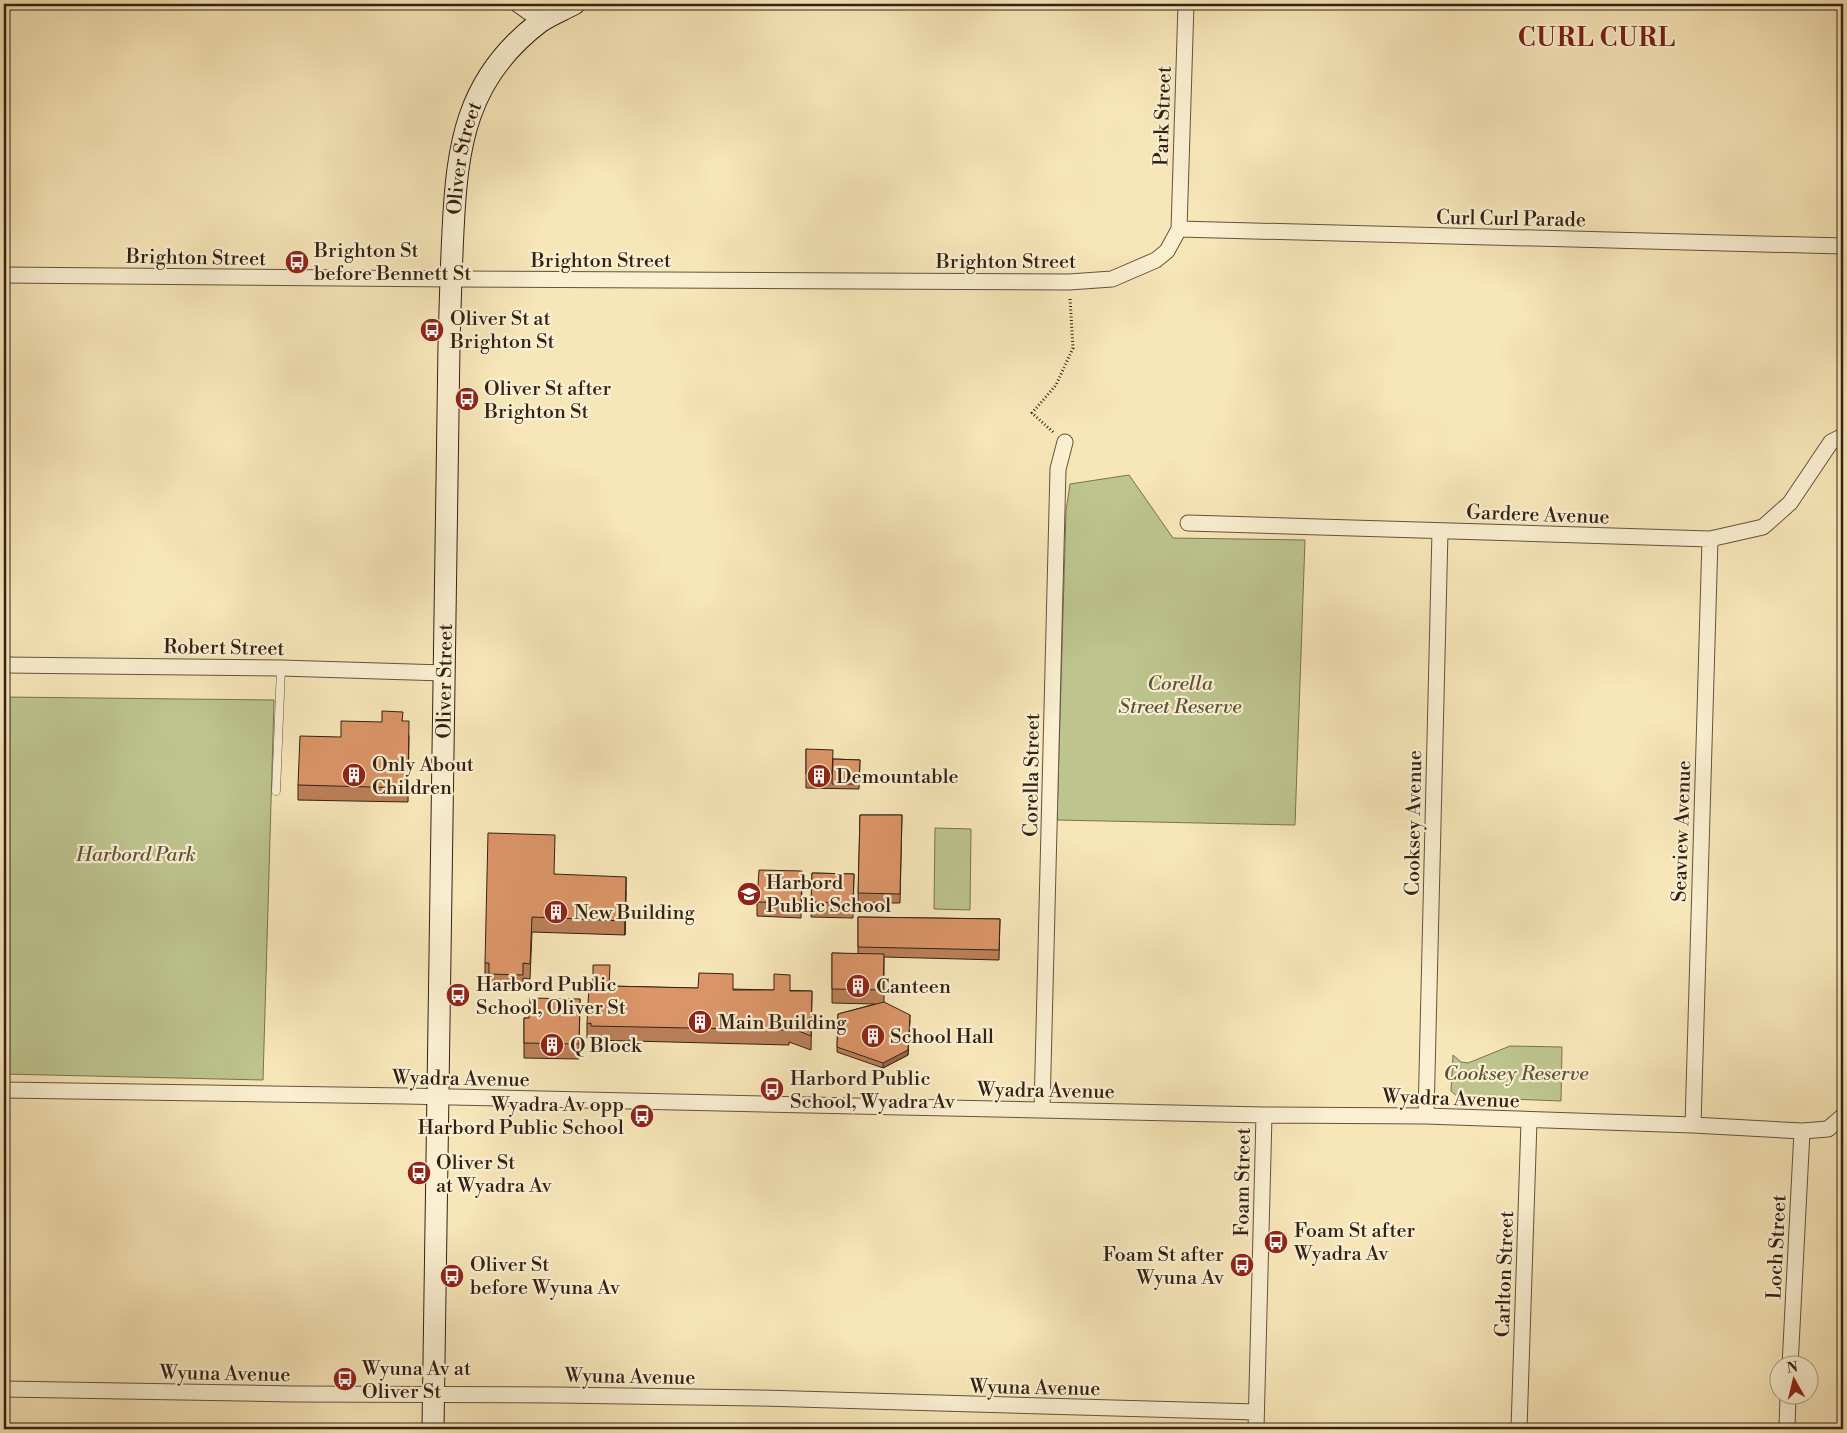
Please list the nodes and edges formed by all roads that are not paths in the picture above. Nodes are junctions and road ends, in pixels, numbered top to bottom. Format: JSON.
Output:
{"nodes":[{"id":1,"x":517,"y":4,"type":"edge"},
{"id":2,"x":574,"y":4,"type":"edge"},
{"id":3,"x":1186,"y":4,"type":"edge"},
{"id":4,"x":541,"y":21,"type":"junction"},
{"id":5,"x":1179,"y":230,"type":"junction"},
{"id":6,"x":1843,"y":246,"type":"edge"},
{"id":7,"x":4,"y":275,"type":"edge"},
{"id":8,"x":451,"y":279,"type":"junction"},
{"id":9,"x":1843,"y":436,"type":"edge"},
{"id":10,"x":1065,"y":442,"type":"road end"},
{"id":11,"x":1188,"y":523,"type":"dead end"},
{"id":12,"x":1440,"y":531,"type":"junction"},
{"id":13,"x":1710,"y":539,"type":"junction"},
{"id":14,"x":4,"y":665,"type":"edge"},
{"id":15,"x":281,"y":668,"type":"junction"},
{"id":16,"x":444,"y":673,"type":"junction"},
{"id":17,"x":276,"y":792,"type":"dead end"},
{"id":18,"x":4,"y":1090,"type":"edge"},
{"id":19,"x":437,"y":1097,"type":"junction"},
{"id":20,"x":1042,"y":1109,"type":"junction"},
{"id":21,"x":1264,"y":1115,"type":"junction"},
{"id":22,"x":1426,"y":1116,"type":"junction"},
{"id":23,"x":1843,"y":1117,"type":"edge"},
{"id":24,"x":1529,"y":1121,"type":"junction"},
{"id":25,"x":1693,"y":1125,"type":"junction"},
{"id":26,"x":1802,"y":1131,"type":"junction"},
{"id":27,"x":1791,"y":1356,"type":"edge"},
{"id":28,"x":4,"y":1389,"type":"edge"},
{"id":29,"x":433,"y":1394,"type":"junction"},
{"id":30,"x":1788,"y":1406,"type":"edge"},
{"id":31,"x":1256,"y":1412,"type":"junction"},
{"id":32,"x":433,"y":1429,"type":"edge"},
{"id":33,"x":1256,"y":1429,"type":"edge"},
{"id":34,"x":1519,"y":1429,"type":"edge"},
{"id":35,"x":1787,"y":1429,"type":"edge"}],
"edges":[{"from":1,"to":4,"type":"street"},
{"from":2,"to":4,"type":"main road","name":"Oliver Street"},
{"from":3,"to":5,"type":"street","name":"Park Street"},
{"from":4,"to":8,"type":"main road","name":"Oliver Street"},
{"from":5,"to":6,"type":"street","name":"Curl Curl Parade"},
{"from":5,"to":8,"type":"street","name":"Brighton Street"},
{"from":7,"to":8,"type":"street","name":"Brighton Street"},
{"from":8,"to":16,"type":"main road","name":"Oliver Street"},
{"from":9,"to":13,"type":"street","name":"Gardere Avenue"},
{"from":10,"to":20,"type":"street","name":"Corella Street"},
{"from":11,"to":12,"type":"street","name":"Gardere Avenue"},
{"from":12,"to":13,"type":"street","name":"Gardere Avenue"},
{"from":12,"to":22,"type":"street","name":"Cooksey Avenue"},
{"from":13,"to":25,"type":"street","name":"Seaview Avenue"},
{"from":14,"to":15,"type":"street","name":"Robert Street"},
{"from":15,"to":16,"type":"street","name":"Robert Street"},
{"from":15,"to":17,"type":"lane"},
{"from":16,"to":19,"type":"main road","name":"Oliver Street"},
{"from":18,"to":19,"type":"street","name":"Wyadra Avenue"},
{"from":19,"to":20,"type":"street","name":"Wyadra Avenue"},
{"from":19,"to":29,"type":"main road","name":"Oliver Street"},
{"from":20,"to":21,"type":"street","name":"Wyadra Avenue"},
{"from":21,"to":22,"type":"street","name":"Wyadra Avenue"},
{"from":21,"to":31,"type":"street","name":"Foam Street"},
{"from":22,"to":24,"type":"street","name":"Wyadra Avenue"},
{"from":23,"to":26,"type":"street","name":"Wyadra Avenue"},
{"from":24,"to":25,"type":"street","name":"Wyadra Avenue"},
{"from":24,"to":34,"type":"street","name":"Carlton Street"},
{"from":25,"to":26,"type":"street","name":"Wyadra Avenue"},
{"from":26,"to":27,"type":"street","name":"Loch Street"},
{"from":28,"to":29,"type":"street","name":"Wyuna Avenue"},
{"from":29,"to":31,"type":"street","name":"Wyuna Avenue"},
{"from":29,"to":32,"type":"main road","name":"Oliver Street"},
{"from":30,"to":35,"type":"street"},
{"from":31,"to":33,"type":"street","name":"Foam Street"}]}
